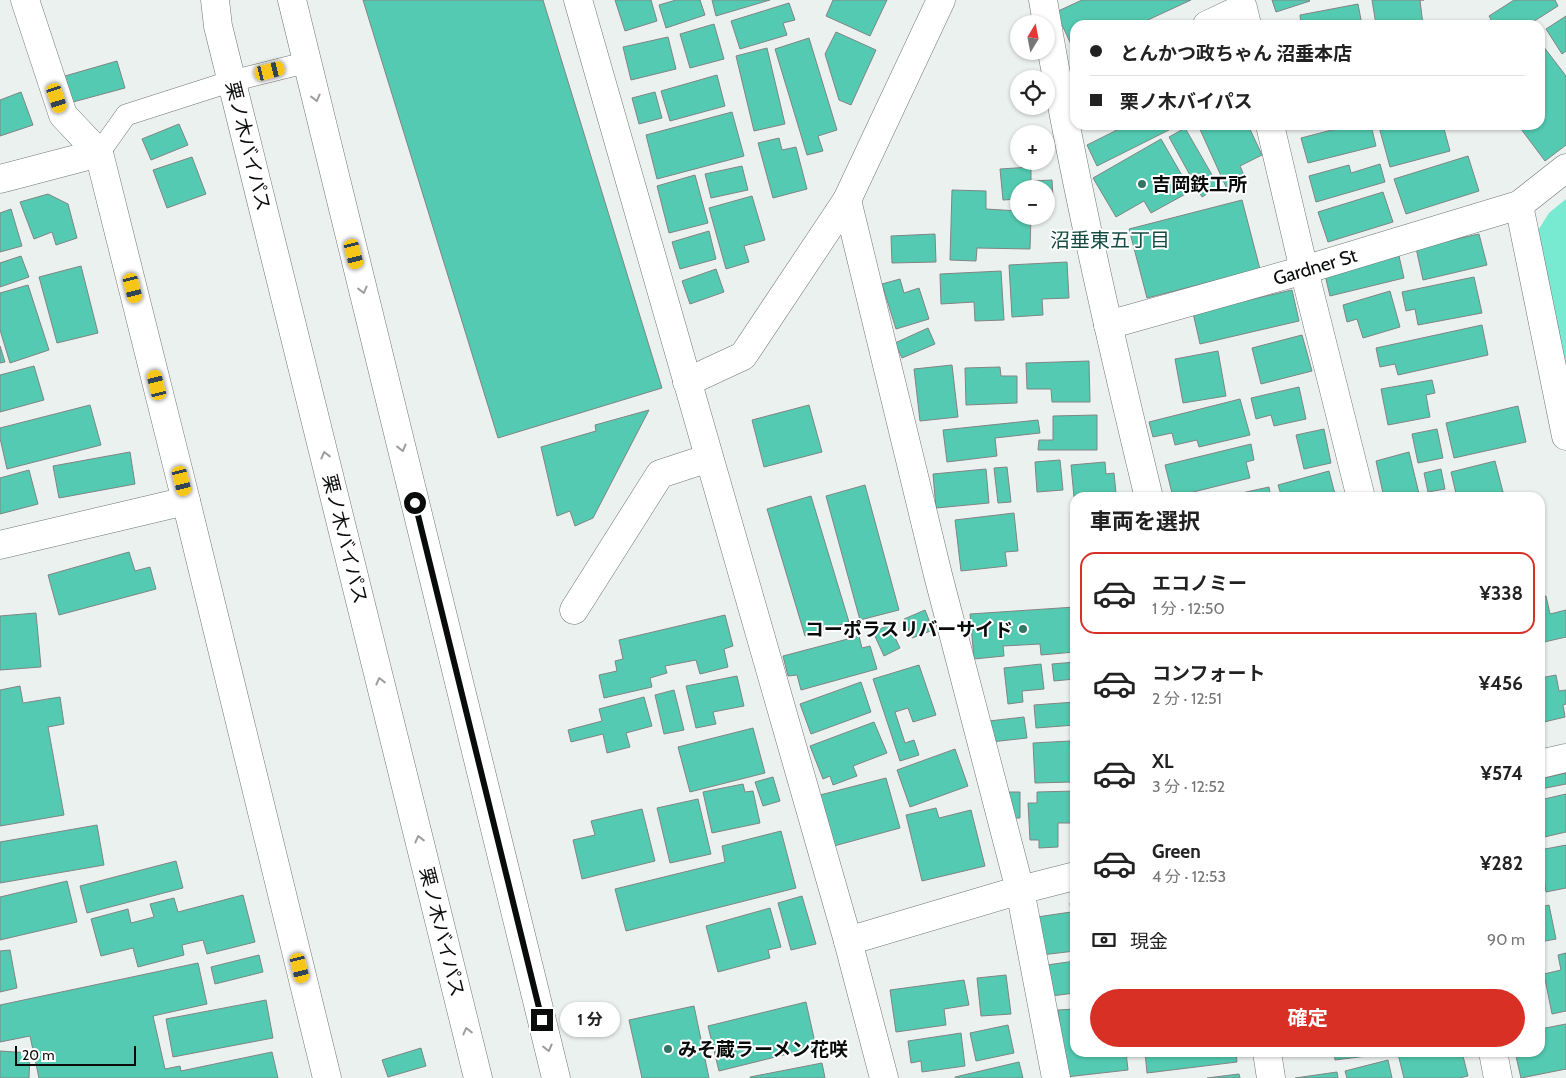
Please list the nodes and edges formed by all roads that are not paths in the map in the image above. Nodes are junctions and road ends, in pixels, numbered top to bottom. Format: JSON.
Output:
{"nodes":[{"id":1,"x":25,"y":0,"type":"edge"},
{"id":2,"x":208,"y":0,"type":"edge"},
{"id":3,"x":292,"y":0,"type":"edge"},
{"id":4,"x":578,"y":0,"type":"edge"},
{"id":5,"x":941,"y":0,"type":"edge"},
{"id":6,"x":1043,"y":0,"type":"edge"},
{"id":7,"x":216,"y":13,"type":"edge"},
{"id":8,"x":1218,"y":20,"type":"edge"},
{"id":9,"x":1246,"y":20,"type":"edge"},
{"id":10,"x":308,"y":62,"type":"junction"},
{"id":11,"x":232,"y":81,"type":"junction"},
{"id":12,"x":1067,"y":91,"type":"edge"},
{"id":13,"x":1070,"y":108,"type":"edge"},
{"id":14,"x":1074,"y":130,"type":"edge"},
{"id":15,"x":1271,"y":130,"type":"edge"},
{"id":16,"x":99,"y":153,"type":"junction"},
{"id":17,"x":1566,"y":168,"type":"edge"},
{"id":18,"x":0,"y":179,"type":"edge"},
{"id":19,"x":847,"y":200,"type":"junction"},
{"id":20,"x":1519,"y":205,"type":"junction"},
{"id":21,"x":1304,"y":270,"type":"junction"},
{"id":22,"x":1108,"y":325,"type":"junction"},
{"id":23,"x":688,"y":382,"type":"junction"},
{"id":24,"x":1566,"y":436,"type":"edge"},
{"id":25,"x":709,"y":458,"type":"junction"},
{"id":26,"x":1148,"y":492,"type":"edge"},
{"id":27,"x":1360,"y":492,"type":"edge"},
{"id":28,"x":186,"y":501,"type":"junction"},
{"id":29,"x":0,"y":545,"type":"edge"},
{"id":30,"x":574,"y":610,"type":"dead end"},
{"id":31,"x":1566,"y":758,"type":"edge"},
{"id":32,"x":1545,"y":763,"type":"edge"},
{"id":33,"x":1070,"y":877,"type":"edge"},
{"id":34,"x":1020,"y":890,"type":"junction"},
{"id":35,"x":848,"y":941,"type":"junction"},
{"id":36,"x":1268,"y":1057,"type":"edge"},
{"id":37,"x":1494,"y":1057,"type":"edge"},
{"id":38,"x":327,"y":1078,"type":"edge"},
{"id":39,"x":478,"y":1078,"type":"edge"},
{"id":40,"x":556,"y":1078,"type":"edge"},
{"id":41,"x":884,"y":1078,"type":"edge"},
{"id":42,"x":1056,"y":1078,"type":"edge"},
{"id":43,"x":1271,"y":1078,"type":"edge"},
{"id":44,"x":1498,"y":1078,"type":"edge"}],
"edges":[{"from":1,"to":16,"type":"street"},
{"from":2,"to":7,"type":"street","name":"栗ノ木バイパス"},
{"from":3,"to":10,"type":"street"},
{"from":4,"to":23,"type":"street"},
{"from":5,"to":19,"type":"street"},
{"from":6,"to":12,"type":"street"},
{"from":7,"to":11,"type":"street","name":"栗ノ木バイパス"},
{"from":8,"to":9,"type":"street"},
{"from":10,"to":11,"type":"lane"},
{"from":10,"to":40,"type":"street","one_way":true},
{"from":11,"to":16,"type":"lane"},
{"from":39,"to":11,"type":"street","name":"栗ノ木バイパス","one_way":true},
{"from":12,"to":13,"type":"street"},
{"from":14,"to":22,"type":"street"},
{"from":15,"to":21,"type":"street"},
{"from":16,"to":18,"type":"street"},
{"from":16,"to":28,"type":"street"},
{"from":17,"to":20,"type":"street"},
{"from":19,"to":23,"type":"street"},
{"from":19,"to":34,"type":"street"},
{"from":20,"to":21,"type":"street","name":"Gardner St"},
{"from":20,"to":24,"type":"street"},
{"from":21,"to":22,"type":"street","name":"Gardner St"},
{"from":21,"to":27,"type":"street"},
{"from":22,"to":26,"type":"street"},
{"from":23,"to":25,"type":"street"},
{"from":25,"to":30,"type":"street"},
{"from":25,"to":35,"type":"street"},
{"from":28,"to":29,"type":"street"},
{"from":28,"to":38,"type":"street"},
{"from":31,"to":32,"type":"street"},
{"from":33,"to":34,"type":"street"},
{"from":34,"to":35,"type":"street"},
{"from":34,"to":42,"type":"street"},
{"from":35,"to":41,"type":"street"},
{"from":36,"to":43,"type":"street"},
{"from":37,"to":44,"type":"street"}]}
